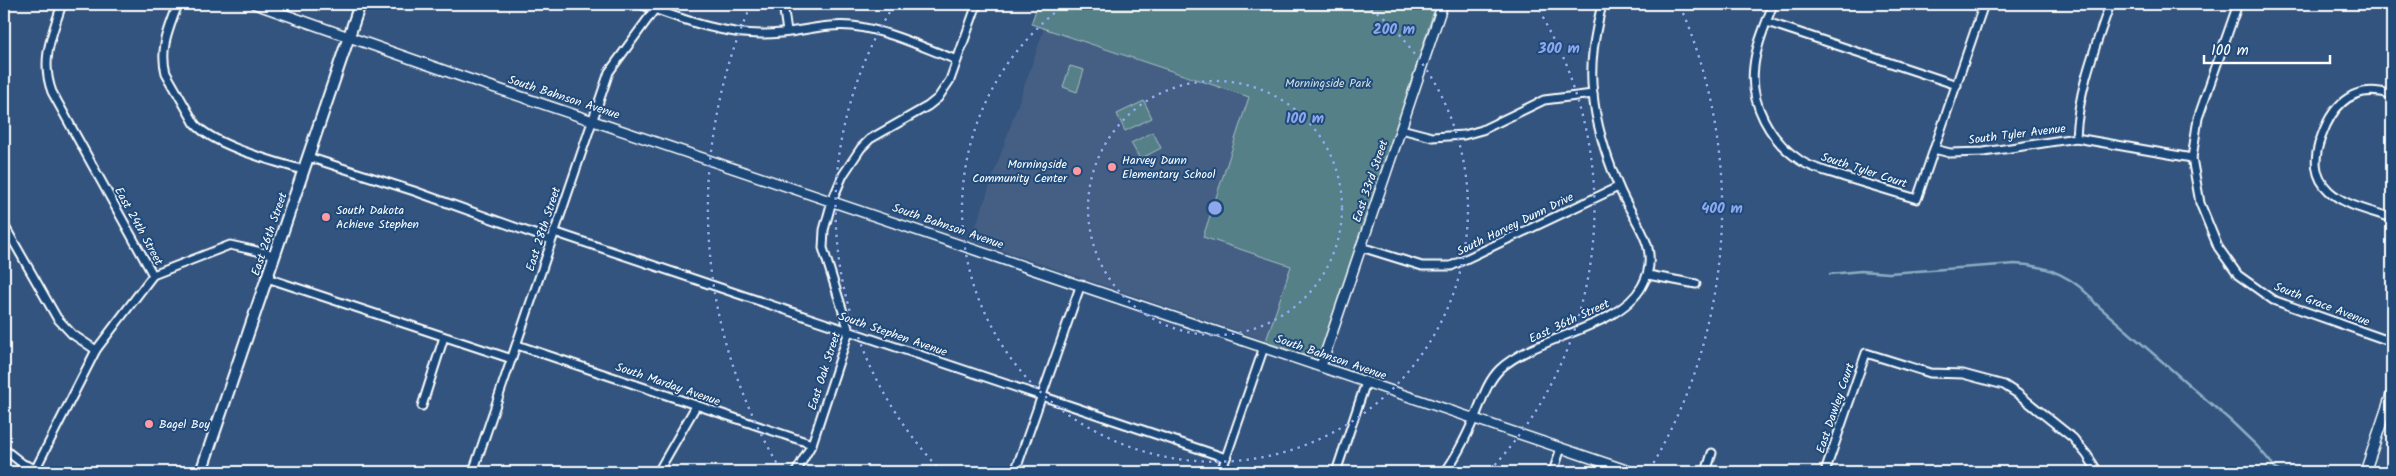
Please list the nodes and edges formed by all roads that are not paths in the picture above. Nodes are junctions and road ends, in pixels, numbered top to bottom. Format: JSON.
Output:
{"nodes":[{"id":1,"x":62,"y":4,"type":"edge"},
{"id":2,"x":178,"y":4,"type":"edge"},
{"id":3,"x":255,"y":4,"type":"edge"},
{"id":4,"x":360,"y":4,"type":"edge"},
{"id":5,"x":640,"y":4,"type":"edge"},
{"id":6,"x":782,"y":4,"type":"edge"},
{"id":7,"x":977,"y":4,"type":"edge"},
{"id":8,"x":1443,"y":4,"type":"edge"},
{"id":9,"x":1602,"y":4,"type":"edge"},
{"id":10,"x":1773,"y":4,"type":"edge"},
{"id":11,"x":1984,"y":4,"type":"edge"},
{"id":12,"x":2110,"y":4,"type":"edge"},
{"id":13,"x":2238,"y":4,"type":"edge"},
{"id":14,"x":656,"y":7,"type":"edge"},
{"id":15,"x":1767,"y":22,"type":"junction"},
{"id":16,"x":787,"y":32,"type":"junction"},
{"id":17,"x":349,"y":36,"type":"junction"},
{"id":18,"x":957,"y":60,"type":"junction"},
{"id":19,"x":1956,"y":85,"type":"junction"},
{"id":20,"x":1593,"y":94,"type":"junction"},
{"id":21,"x":2392,"y":95,"type":"edge"},
{"id":22,"x":592,"y":119,"type":"junction"},
{"id":23,"x":1401,"y":129,"type":"junction"},
{"id":24,"x":2076,"y":138,"type":"junction"},
{"id":25,"x":1934,"y":149,"type":"junction"},
{"id":26,"x":308,"y":157,"type":"junction"},
{"id":27,"x":2192,"y":158,"type":"junction"},
{"id":28,"x":303,"y":170,"type":"junction"},
{"id":29,"x":1618,"y":186,"type":"junction"},
{"id":30,"x":832,"y":201,"type":"junction"},
{"id":31,"x":2392,"y":218,"type":"edge"},
{"id":32,"x":4,"y":225,"type":"edge"},
{"id":33,"x":554,"y":232,"type":"junction"},
{"id":34,"x":551,"y":240,"type":"junction"},
{"id":35,"x":1361,"y":247,"type":"junction"},
{"id":36,"x":275,"y":255,"type":"junction"},
{"id":37,"x":153,"y":275,"type":"junction"},
{"id":38,"x":1648,"y":275,"type":"junction"},
{"id":39,"x":267,"y":278,"type":"junction"},
{"id":40,"x":1081,"y":284,"type":"junction"},
{"id":41,"x":1696,"y":284,"type":"dead end"},
{"id":42,"x":849,"y":331,"type":"junction"},
{"id":43,"x":444,"y":337,"type":"junction"},
{"id":44,"x":2392,"y":342,"type":"edge"},
{"id":45,"x":517,"y":344,"type":"junction"},
{"id":46,"x":1264,"y":347,"type":"junction"},
{"id":47,"x":96,"y":350,"type":"junction"},
{"id":48,"x":512,"y":359,"type":"junction"},
{"id":49,"x":1321,"y":366,"type":"junction"},
{"id":50,"x":1366,"y":382,"type":"junction"},
{"id":51,"x":2392,"y":392,"type":"edge"},
{"id":52,"x":1041,"y":397,"type":"junction"},
{"id":53,"x":422,"y":406,"type":"dead end"},
{"id":54,"x":696,"y":406,"type":"junction"},
{"id":55,"x":1474,"y":419,"type":"junction"},
{"id":56,"x":812,"y":444,"type":"junction"},
{"id":57,"x":1561,"y":448,"type":"junction"},
{"id":58,"x":4,"y":449,"type":"edge"},
{"id":59,"x":1712,"y":453,"type":"dead end"},
{"id":60,"x":1226,"y":458,"type":"junction"},
{"id":61,"x":35,"y":471,"type":"edge"},
{"id":62,"x":201,"y":472,"type":"edge"},
{"id":63,"x":473,"y":472,"type":"edge"},
{"id":64,"x":658,"y":472,"type":"edge"},
{"id":65,"x":796,"y":472,"type":"edge"},
{"id":66,"x":1015,"y":472,"type":"edge"},
{"id":67,"x":1221,"y":472,"type":"edge"},
{"id":68,"x":1336,"y":472,"type":"edge"},
{"id":69,"x":1445,"y":472,"type":"edge"},
{"id":70,"x":1553,"y":472,"type":"edge"},
{"id":71,"x":1632,"y":472,"type":"edge"},
{"id":72,"x":1706,"y":472,"type":"edge"},
{"id":73,"x":1825,"y":472,"type":"edge"},
{"id":74,"x":2098,"y":472,"type":"edge"},
{"id":75,"x":2365,"y":472,"type":"edge"}],
"edges":[{"from":1,"to":37,"type":"street","name":"East 24th Street"},
{"from":2,"to":28,"type":"street"},
{"from":3,"to":17,"type":"street","name":"South Bahnson Avenue"},
{"from":4,"to":17,"type":"main road","name":"East 26th Street"},
{"from":5,"to":14,"type":"street"},
{"from":6,"to":16,"type":"street"},
{"from":7,"to":18,"type":"street","name":"East Oak Street"},
{"from":8,"to":23,"type":"street","name":"East 33rd Street"},
{"from":9,"to":20,"type":"street"},
{"from":10,"to":15,"type":"street","name":"South Tyler Court"},
{"from":11,"to":19,"type":"street"},
{"from":12,"to":24,"type":"street"},
{"from":13,"to":27,"type":"street","name":"South Grace Avenue"},
{"from":14,"to":16,"type":"street"},
{"from":14,"to":22,"type":"street","name":"East 28th Street"},
{"from":15,"to":19,"type":"street"},
{"from":15,"to":25,"type":"street","name":"South Tyler Court"},
{"from":16,"to":18,"type":"street"},
{"from":17,"to":22,"type":"street","name":"South Bahnson Avenue"},
{"from":17,"to":26,"type":"main road","name":"East 26th Street"},
{"from":18,"to":30,"type":"street","name":"East Oak Street"},
{"from":19,"to":25,"type":"street"},
{"from":20,"to":23,"type":"street"},
{"from":20,"to":29,"type":"street"},
{"from":21,"to":31,"type":"street"},
{"from":22,"to":30,"type":"street","name":"South Bahnson Avenue"},
{"from":22,"to":33,"type":"street","name":"East 28th Street"},
{"from":23,"to":35,"type":"street","name":"East 33rd Street"},
{"from":24,"to":25,"type":"street","name":"South Tyler Avenue"},
{"from":24,"to":27,"type":"street","name":"South Tyler Avenue"},
{"from":26,"to":28,"type":"main road","name":"East 26th Street"},
{"from":26,"to":34,"type":"street"},
{"from":27,"to":44,"type":"street","name":"South Grace Avenue"},
{"from":28,"to":36,"type":"main road","name":"East 26th Street"},
{"from":29,"to":35,"type":"street","name":"South Harvey Dunn Drive"},
{"from":29,"to":38,"type":"street"},
{"from":30,"to":40,"type":"street","name":"South Bahnson Avenue"},
{"from":30,"to":42,"type":"street","name":"East Oak Street"},
{"from":32,"to":47,"type":"street"},
{"from":33,"to":34,"type":"street","name":"East 28th Street"},
{"from":33,"to":42,"type":"street","name":"South Stephen Avenue"},
{"from":34,"to":45,"type":"street","name":"East 28th Street"},
{"from":35,"to":49,"type":"street","name":"East 33rd Street"},
{"from":36,"to":37,"type":"street"},
{"from":36,"to":39,"type":"main road","name":"East 26th Street"},
{"from":37,"to":47,"type":"street","name":"East 24th Street"},
{"from":38,"to":41,"type":"street"},
{"from":38,"to":55,"type":"street","name":"East 36th Street"},
{"from":39,"to":43,"type":"street"},
{"from":39,"to":62,"type":"main road","name":"East 26th Street"},
{"from":40,"to":46,"type":"street","name":"South Bahnson Avenue"},
{"from":40,"to":52,"type":"street"},
{"from":42,"to":52,"type":"street","name":"South Stephen Avenue"},
{"from":42,"to":56,"type":"street","name":"East Oak Street"},
{"from":43,"to":48,"type":"street"},
{"from":43,"to":53,"type":"street"},
{"from":45,"to":48,"type":"street","name":"East 28th Street"},
{"from":45,"to":54,"type":"street","name":"South Marday Avenue"},
{"from":46,"to":49,"type":"street","name":"South Bahnson Avenue"},
{"from":46,"to":60,"type":"street"},
{"from":47,"to":61,"type":"street","name":"East 24th Street"},
{"from":48,"to":63,"type":"street","name":"East 28th Street"},
{"from":49,"to":50,"type":"street","name":"South Bahnson Avenue"},
{"from":50,"to":55,"type":"street","name":"South Bahnson Avenue"},
{"from":50,"to":68,"type":"street"},
{"from":51,"to":75,"type":"street"},
{"from":52,"to":60,"type":"street","name":"South Stephen Avenue"},
{"from":52,"to":66,"type":"street"},
{"from":54,"to":56,"type":"street","name":"South Marday Avenue"},
{"from":54,"to":64,"type":"street"},
{"from":55,"to":57,"type":"street","name":"South Bahnson Avenue"},
{"from":55,"to":69,"type":"street","name":"East 36th Street"},
{"from":56,"to":65,"type":"street","name":"East Oak Street"},
{"from":57,"to":70,"type":"street"},
{"from":57,"to":71,"type":"street","name":"South Bahnson Avenue"},
{"from":58,"to":61,"type":"street"},
{"from":59,"to":72,"type":"street"},
{"from":60,"to":67,"type":"street"},
{"from":73,"to":74,"type":"street","name":"East Dawley Court"}]}
